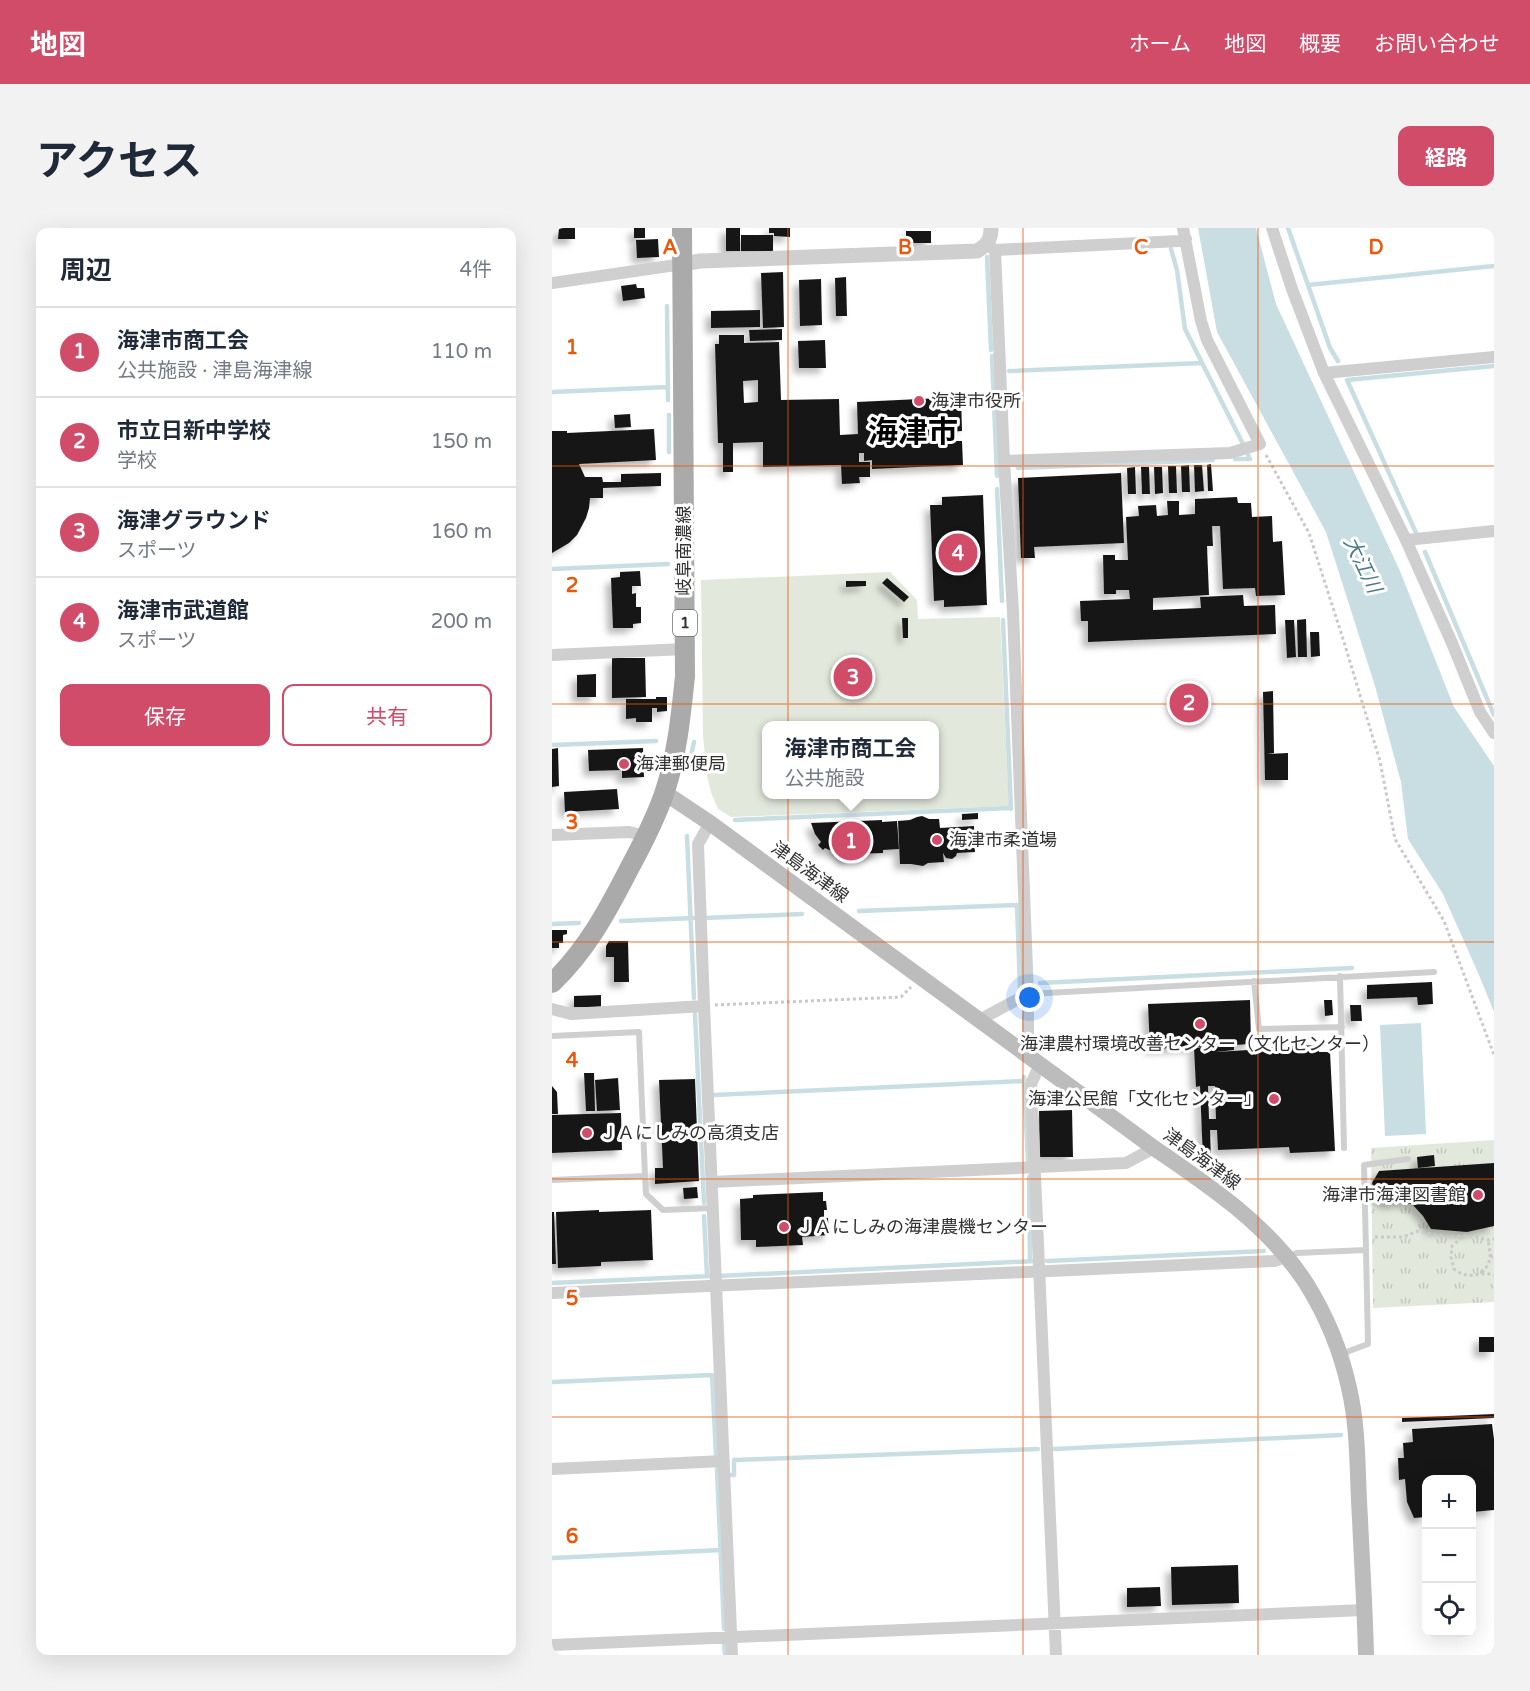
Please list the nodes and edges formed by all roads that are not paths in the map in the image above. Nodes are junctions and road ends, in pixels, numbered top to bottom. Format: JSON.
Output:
{"nodes":[{"id":1,"x":682,"y":228,"type":"edge"},
{"id":2,"x":991,"y":228,"type":"edge"},
{"id":3,"x":1272,"y":228,"type":"edge"},
{"id":4,"x":1184,"y":233,"type":"edge"},
{"id":5,"x":991,"y":248,"type":"junction"},
{"id":6,"x":682,"y":264,"type":"junction"},
{"id":7,"x":552,"y":283,"type":"edge"},
{"id":8,"x":1494,"y":357,"type":"edge"},
{"id":9,"x":1324,"y":373,"type":"junction"},
{"id":10,"x":1004,"y":461,"type":"junction"},
{"id":11,"x":1494,"y":531,"type":"edge"},
{"id":12,"x":1406,"y":540,"type":"junction"},
{"id":13,"x":685,"y":649,"type":"junction"},
{"id":14,"x":552,"y":655,"type":"edge"},
{"id":15,"x":1494,"y":733,"type":"edge"},
{"id":16,"x":665,"y":793,"type":"junction"},
{"id":17,"x":710,"y":823,"type":"junction"},
{"id":18,"x":552,"y":835,"type":"edge"},
{"id":19,"x":646,"y":836,"type":"junction"},
{"id":20,"x":1434,"y":972,"type":"dead end"},
{"id":21,"x":1340,"y":976,"type":"junction"},
{"id":22,"x":1254,"y":981,"type":"junction"},
{"id":23,"x":552,"y":983,"type":"edge"},
{"id":24,"x":1028,"y":994,"type":"junction"},
{"id":25,"x":704,"y":1006,"type":"junction"},
{"id":26,"x":552,"y":1009,"type":"edge"},
{"id":27,"x":979,"y":1020,"type":"junction"},
{"id":28,"x":1342,"y":1027,"type":"junction"},
{"id":29,"x":552,"y":1036,"type":"edge"},
{"id":30,"x":1026,"y":1054,"type":"junction"},
{"id":31,"x":1041,"y":1066,"type":"junction"},
{"id":32,"x":1344,"y":1148,"type":"dead end"},
{"id":33,"x":1154,"y":1149,"type":"junction"},
{"id":34,"x":1408,"y":1159,"type":"dead end"},
{"id":35,"x":1035,"y":1168,"type":"junction"},
{"id":36,"x":645,"y":1176,"type":"junction"},
{"id":37,"x":552,"y":1180,"type":"edge"},
{"id":38,"x":712,"y":1182,"type":"junction"},
{"id":39,"x":713,"y":1208,"type":"junction"},
{"id":40,"x":1366,"y":1250,"type":"junction"},
{"id":41,"x":1285,"y":1257,"type":"junction"},
{"id":42,"x":1039,"y":1272,"type":"junction"},
{"id":43,"x":716,"y":1286,"type":"junction"},
{"id":44,"x":552,"y":1293,"type":"edge"},
{"id":45,"x":1341,"y":1357,"type":"junction"},
{"id":46,"x":724,"y":1461,"type":"junction"},
{"id":47,"x":552,"y":1469,"type":"edge"},
{"id":48,"x":1364,"y":1610,"type":"junction"},
{"id":49,"x":1054,"y":1624,"type":"junction"},
{"id":50,"x":732,"y":1638,"type":"junction"},
{"id":51,"x":552,"y":1646,"type":"edge"},
{"id":52,"x":732,"y":1655,"type":"edge"},
{"id":53,"x":1056,"y":1655,"type":"edge"},
{"id":54,"x":1366,"y":1655,"type":"edge"}],
"edges":[{"from":1,"to":6,"type":"main road","name":"岐阜南濃線","number":"1"},
{"from":2,"to":5,"type":"street"},
{"from":3,"to":9,"type":"street"},
{"from":4,"to":5,"type":"street"},
{"from":4,"to":10,"type":"street"},
{"from":5,"to":6,"type":"street"},
{"from":5,"to":10,"type":"street"},
{"from":6,"to":7,"type":"street"},
{"from":6,"to":13,"type":"main road","name":"岐阜南濃線","number":"1"},
{"from":8,"to":9,"type":"street"},
{"from":9,"to":12,"type":"street"},
{"from":10,"to":24,"type":"street"},
{"from":11,"to":12,"type":"street"},
{"from":12,"to":15,"type":"street"},
{"from":13,"to":14,"type":"street"},
{"from":13,"to":16,"type":"main road","name":"岐阜南濃線","number":"1"},
{"from":16,"to":17,"type":"main road","name":"津島海津線"},
{"from":16,"to":19,"type":"main road","name":"岐阜南濃線","number":"1"},
{"from":17,"to":25,"type":"street"},
{"from":17,"to":27,"type":"main road","name":"津島海津線"},
{"from":18,"to":19,"type":"street"},
{"from":19,"to":23,"type":"main road","name":"岐阜南濃線","number":"1"},
{"from":20,"to":21,"type":"lane"},
{"from":21,"to":22,"type":"lane"},
{"from":21,"to":28,"type":"lane"},
{"from":22,"to":24,"type":"lane"},
{"from":22,"to":28,"type":"lane"},
{"from":24,"to":27,"type":"street"},
{"from":24,"to":30,"type":"street"},
{"from":25,"to":26,"type":"street"},
{"from":25,"to":38,"type":"street"},
{"from":27,"to":30,"type":"main road","name":"津島海津線"},
{"from":28,"to":32,"type":"lane"},
{"from":29,"to":36,"type":"lane"},
{"from":30,"to":31,"type":"main road","name":"津島海津線"},
{"from":31,"to":33,"type":"main road","name":"津島海津線"},
{"from":31,"to":35,"type":"street"},
{"from":33,"to":35,"type":"street"},
{"from":33,"to":41,"type":"main road","name":"津島海津線"},
{"from":34,"to":40,"type":"lane"},
{"from":35,"to":38,"type":"street"},
{"from":35,"to":42,"type":"street"},
{"from":36,"to":37,"type":"lane"},
{"from":36,"to":39,"type":"lane"},
{"from":38,"to":39,"type":"street"},
{"from":39,"to":43,"type":"street"},
{"from":40,"to":41,"type":"lane"},
{"from":40,"to":45,"type":"lane"},
{"from":41,"to":42,"type":"street"},
{"from":41,"to":45,"type":"main road","name":"津島海津線"},
{"from":42,"to":43,"type":"street"},
{"from":42,"to":49,"type":"street"},
{"from":43,"to":44,"type":"street"},
{"from":43,"to":46,"type":"street"},
{"from":45,"to":48,"type":"main road","name":"津島海津線"},
{"from":46,"to":47,"type":"street"},
{"from":46,"to":50,"type":"street"},
{"from":48,"to":49,"type":"street"},
{"from":48,"to":54,"type":"main road","name":"津島海津線"},
{"from":49,"to":50,"type":"street"},
{"from":49,"to":53,"type":"street"},
{"from":50,"to":51,"type":"street"},
{"from":50,"to":52,"type":"street"}]}
